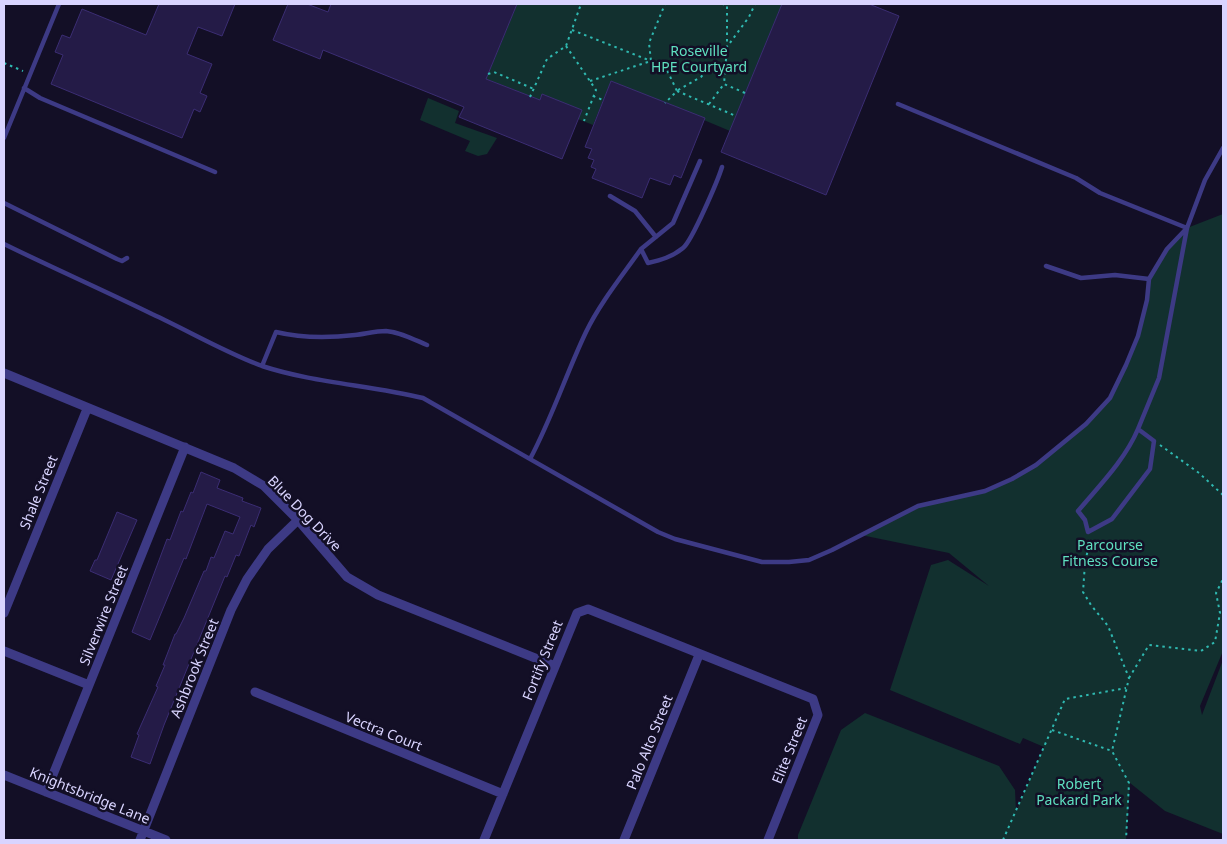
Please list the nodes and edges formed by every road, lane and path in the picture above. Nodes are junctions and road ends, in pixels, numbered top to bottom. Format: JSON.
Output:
{"nodes":[{"id":1,"x":59,"y":4,"type":"edge"},
{"id":2,"x":580,"y":4,"type":"edge"},
{"id":3,"x":665,"y":4,"type":"edge"},
{"id":4,"x":723,"y":4,"type":"edge"},
{"id":5,"x":755,"y":4,"type":"edge"},
{"id":6,"x":572,"y":30,"type":"junction"},
{"id":7,"x":566,"y":46,"type":"junction"},
{"id":8,"x":727,"y":47,"type":"junction"},
{"id":9,"x":652,"y":61,"type":"junction"},
{"id":10,"x":4,"y":63,"type":"edge"},
{"id":11,"x":30,"y":74,"type":"junction"},
{"id":12,"x":488,"y":74,"type":"dead end"},
{"id":13,"x":590,"y":81,"type":"junction"},
{"id":14,"x":724,"y":84,"type":"junction"},
{"id":15,"x":24,"y":88,"type":"junction"},
{"id":16,"x":534,"y":88,"type":"junction"},
{"id":17,"x":677,"y":91,"type":"junction"},
{"id":18,"x":746,"y":93,"type":"dead end"},
{"id":19,"x":593,"y":96,"type":"junction"},
{"id":20,"x":530,"y":97,"type":"dead end"},
{"id":21,"x":603,"y":100,"type":"dead end"},
{"id":22,"x":665,"y":103,"type":"dead end"},
{"id":23,"x":709,"y":104,"type":"junction"},
{"id":24,"x":898,"y":104,"type":"dead end"},
{"id":25,"x":736,"y":116,"type":"dead end"},
{"id":26,"x":584,"y":121,"type":"dead end"},
{"id":27,"x":4,"y":138,"type":"edge"},
{"id":28,"x":1223,"y":148,"type":"edge"},
{"id":29,"x":700,"y":161,"type":"dead end"},
{"id":30,"x":722,"y":167,"type":"dead end"},
{"id":31,"x":215,"y":172,"type":"dead end"},
{"id":32,"x":610,"y":196,"type":"dead end"},
{"id":33,"x":4,"y":204,"type":"edge"},
{"id":34,"x":1187,"y":228,"type":"junction"},
{"id":35,"x":656,"y":237,"type":"junction"},
{"id":36,"x":4,"y":244,"type":"edge"},
{"id":37,"x":641,"y":249,"type":"junction"},
{"id":38,"x":127,"y":258,"type":"dead end"},
{"id":39,"x":1046,"y":266,"type":"dead end"},
{"id":40,"x":1149,"y":279,"type":"junction"},
{"id":41,"x":427,"y":345,"type":"dead end"},
{"id":42,"x":262,"y":366,"type":"junction"},
{"id":43,"x":4,"y":373,"type":"edge"},
{"id":44,"x":87,"y":409,"type":"junction"},
{"id":45,"x":1138,"y":429,"type":"junction"},
{"id":46,"x":1154,"y":441,"type":"junction"},
{"id":47,"x":186,"y":448,"type":"junction"},
{"id":48,"x":530,"y":459,"type":"junction"},
{"id":49,"x":1223,"y":495,"type":"edge"},
{"id":50,"x":298,"y":520,"type":"junction"},
{"id":51,"x":1088,"y":532,"type":"junction"},
{"id":52,"x":1223,"y":579,"type":"edge"},
{"id":53,"x":4,"y":613,"type":"edge"},
{"id":54,"x":4,"y":651,"type":"edge"},
{"id":55,"x":699,"y":655,"type":"junction"},
{"id":56,"x":555,"y":666,"type":"junction"},
{"id":57,"x":1129,"y":678,"type":"junction"},
{"id":58,"x":89,"y":685,"type":"junction"},
{"id":59,"x":1126,"y":688,"type":"junction"},
{"id":60,"x":256,"y":692,"type":"dead end"},
{"id":61,"x":1052,"y":730,"type":"junction"},
{"id":62,"x":1112,"y":751,"type":"junction"},
{"id":63,"x":4,"y":775,"type":"edge"},
{"id":64,"x":46,"y":792,"type":"junction"},
{"id":65,"x":503,"y":794,"type":"junction"},
{"id":66,"x":142,"y":836,"type":"edge"},
{"id":67,"x":166,"y":840,"type":"edge"},
{"id":68,"x":484,"y":840,"type":"edge"},
{"id":69,"x":624,"y":840,"type":"edge"},
{"id":70,"x":768,"y":840,"type":"edge"},
{"id":71,"x":1003,"y":840,"type":"edge"},
{"id":72,"x":1126,"y":840,"type":"edge"}],
"edges":[{"from":1,"to":11,"type":"lane"},
{"from":2,"to":6,"type":"path"},
{"from":3,"to":9,"type":"path"},
{"from":4,"to":8,"type":"path"},
{"from":5,"to":8,"type":"path"},
{"from":6,"to":7,"type":"path"},
{"from":6,"to":9,"type":"path"},
{"from":7,"to":13,"type":"path"},
{"from":7,"to":16,"type":"path"},
{"from":8,"to":14,"type":"path"},
{"from":8,"to":17,"type":"path"},
{"from":9,"to":13,"type":"path"},
{"from":9,"to":17,"type":"path"},
{"from":10,"to":11,"type":"path"},
{"from":11,"to":15,"type":"lane"},
{"from":12,"to":16,"type":"path"},
{"from":13,"to":19,"type":"path"},
{"from":14,"to":18,"type":"path"},
{"from":14,"to":23,"type":"path"},
{"from":15,"to":27,"type":"lane"},
{"from":15,"to":31,"type":"lane"},
{"from":16,"to":20,"type":"path"},
{"from":17,"to":22,"type":"path"},
{"from":17,"to":23,"type":"path"},
{"from":19,"to":21,"type":"path"},
{"from":19,"to":26,"type":"path"},
{"from":23,"to":25,"type":"path"},
{"from":24,"to":34,"type":"lane"},
{"from":28,"to":34,"type":"lane"},
{"from":29,"to":35,"type":"lane"},
{"from":30,"to":37,"type":"lane"},
{"from":32,"to":35,"type":"lane"},
{"from":33,"to":38,"type":"lane"},
{"from":34,"to":40,"type":"lane"},
{"from":34,"to":45,"type":"lane"},
{"from":35,"to":37,"type":"lane"},
{"from":36,"to":42,"type":"lane"},
{"from":37,"to":48,"type":"lane"},
{"from":39,"to":40,"type":"lane"},
{"from":40,"to":48,"type":"lane"},
{"from":41,"to":42,"type":"lane"},
{"from":42,"to":48,"type":"lane"},
{"from":43,"to":44,"type":"street","name":"Blue Dog Drive"},
{"from":44,"to":47,"type":"street","name":"Blue Dog Drive"},
{"from":44,"to":53,"type":"street","name":"Shale Street"},
{"from":45,"to":46,"type":"lane"},
{"from":45,"to":51,"type":"lane"},
{"from":46,"to":49,"type":"path"},
{"from":46,"to":51,"type":"lane"},
{"from":47,"to":50,"type":"street","name":"Blue Dog Drive"},
{"from":47,"to":58,"type":"street","name":"Silverwire Street"},
{"from":50,"to":56,"type":"street","name":"Blue Dog Drive"},
{"from":50,"to":66,"type":"street","name":"Ashbrook Street"},
{"from":51,"to":57,"type":"path"},
{"from":52,"to":57,"type":"path"},
{"from":54,"to":58,"type":"street"},
{"from":55,"to":56,"type":"street","name":"Fortify Street"},
{"from":55,"to":69,"type":"street","name":"Palo Alto Street"},
{"from":55,"to":70,"type":"street","name":"Elite Street"},
{"from":56,"to":65,"type":"street","name":"Fortify Street"},
{"from":57,"to":59,"type":"path"},
{"from":58,"to":64,"type":"street","name":"Silverwire Street"},
{"from":59,"to":61,"type":"path"},
{"from":59,"to":62,"type":"path"},
{"from":60,"to":65,"type":"street","name":"Vectra Court"},
{"from":61,"to":62,"type":"path"},
{"from":61,"to":71,"type":"path"},
{"from":62,"to":72,"type":"path"},
{"from":63,"to":64,"type":"street","name":"Knightsbridge Lane"},
{"from":64,"to":66,"type":"street","name":"Knightsbridge Lane"},
{"from":65,"to":68,"type":"street","name":"Fortify Street"},
{"from":66,"to":67,"type":"street","name":"Knightsbridge Lane"}]}
